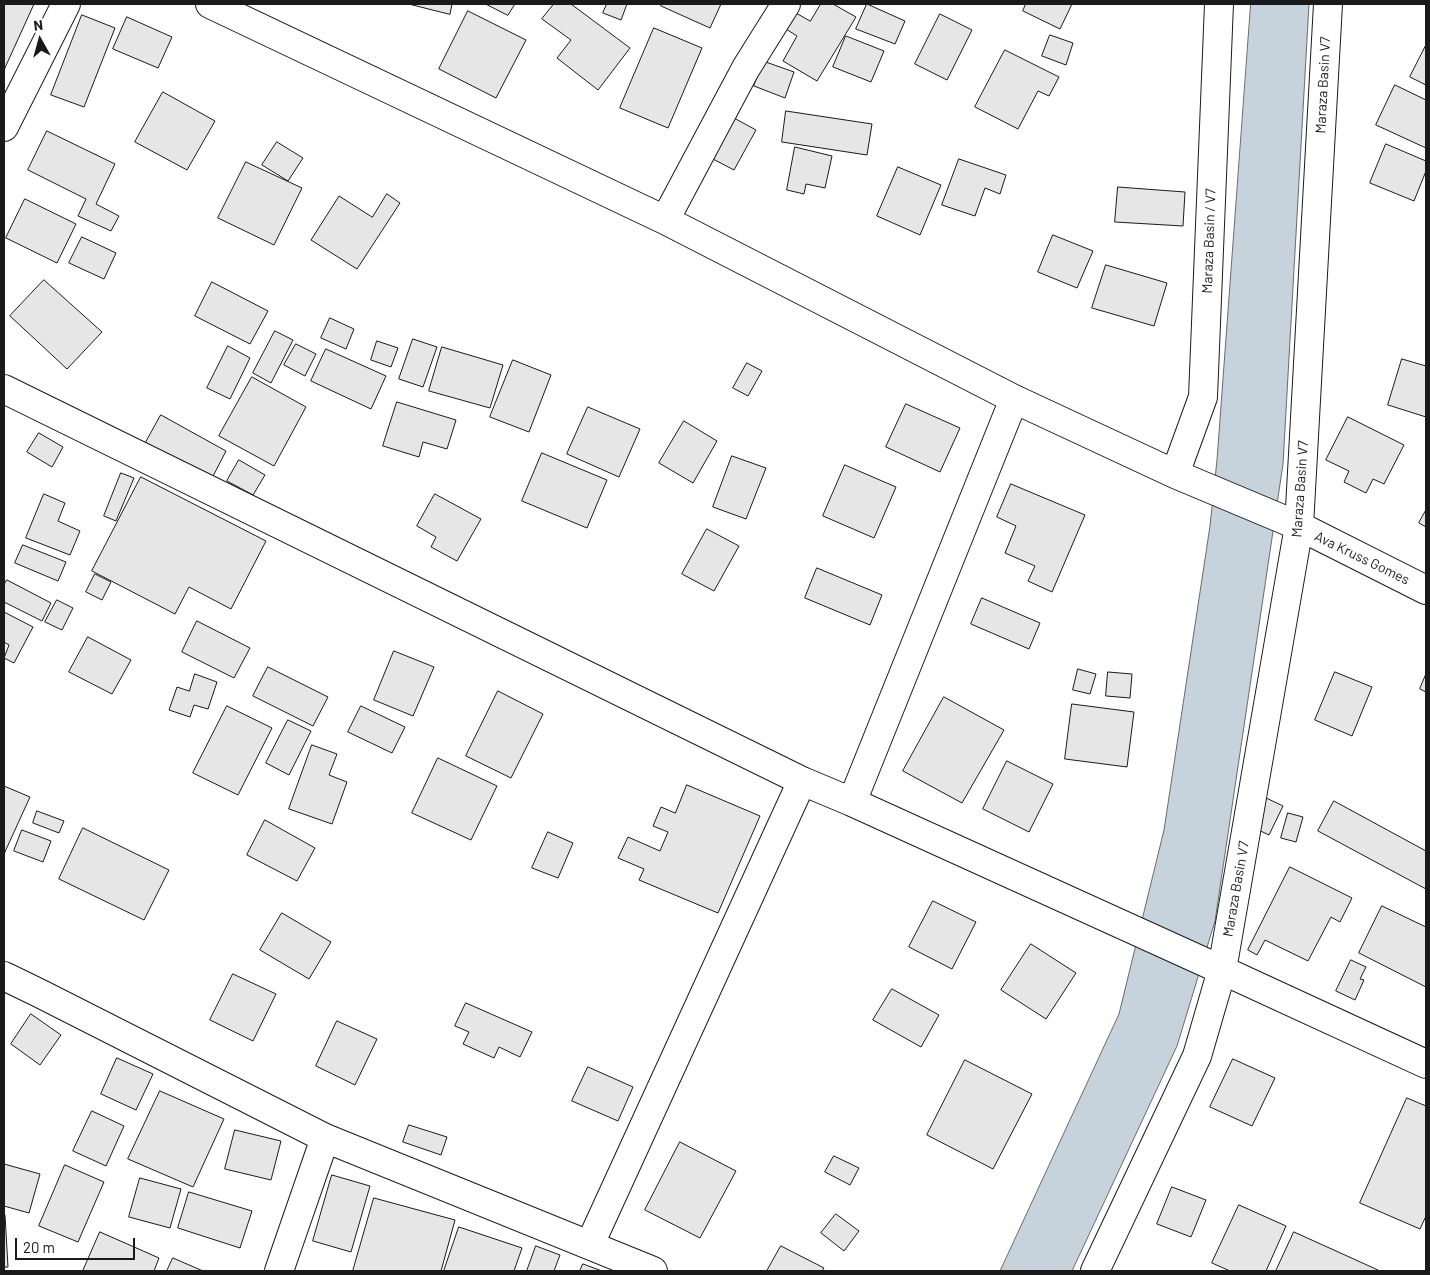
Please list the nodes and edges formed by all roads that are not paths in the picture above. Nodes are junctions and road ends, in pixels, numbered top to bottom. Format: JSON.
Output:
{"nodes":[{"id":1,"x":66,"y":4,"type":"edge"},
{"id":2,"x":210,"y":4,"type":"edge"},
{"id":3,"x":786,"y":4,"type":"edge"},
{"id":4,"x":1220,"y":4,"type":"edge"},
{"id":5,"x":1328,"y":4,"type":"edge"},
{"id":6,"x":4,"y":126,"type":"edge"},
{"id":7,"x":665,"y":220,"type":"junction"},
{"id":8,"x":4,"y":390,"type":"edge"},
{"id":9,"x":1014,"y":399,"type":"junction"},
{"id":10,"x":1175,"y":474,"type":"junction"},
{"id":11,"x":1298,"y":526,"type":"junction"},
{"id":12,"x":1426,"y":590,"type":"edge"},
{"id":13,"x":802,"y":781,"type":"junction"},
{"id":14,"x":852,"y":802,"type":"junction"},
{"id":15,"x":1222,"y":970,"type":"junction"},
{"id":16,"x":4,"y":976,"type":"edge"},
{"id":17,"x":1426,"y":1064,"type":"edge"},
{"id":18,"x":325,"y":1138,"type":"junction"},
{"id":19,"x":590,"y":1244,"type":"junction"},
{"id":20,"x":279,"y":1271,"type":"edge"},
{"id":21,"x":653,"y":1271,"type":"edge"},
{"id":22,"x":1095,"y":1271,"type":"edge"}],
"edges":[{"from":1,"to":6,"type":"street"},
{"from":2,"to":7,"type":"street","name":"Ava Kruss Gomes"},
{"from":3,"to":7,"type":"street"},
{"from":4,"to":10,"type":"street","name":"Maraza Basin / V7"},
{"from":5,"to":11,"type":"street","name":"Maraza Basin V7"},
{"from":7,"to":9,"type":"street","name":"Ava Kruss Gomes"},
{"from":8,"to":13,"type":"street"},
{"from":9,"to":10,"type":"street","name":"Ava Kruss Gomes"},
{"from":9,"to":14,"type":"street"},
{"from":10,"to":11,"type":"street","name":"Ava Kruss Gomes"},
{"from":11,"to":12,"type":"street","name":"Ava Kruss Gomes"},
{"from":11,"to":15,"type":"street","name":"Maraza Basin V7"},
{"from":13,"to":14,"type":"street"},
{"from":13,"to":19,"type":"street"},
{"from":14,"to":15,"type":"street"},
{"from":15,"to":17,"type":"street"},
{"from":15,"to":22,"type":"street","name":"Maraza Basin V7"},
{"from":16,"to":18,"type":"street"},
{"from":18,"to":19,"type":"street"},
{"from":18,"to":20,"type":"street"},
{"from":19,"to":21,"type":"street"}]}
